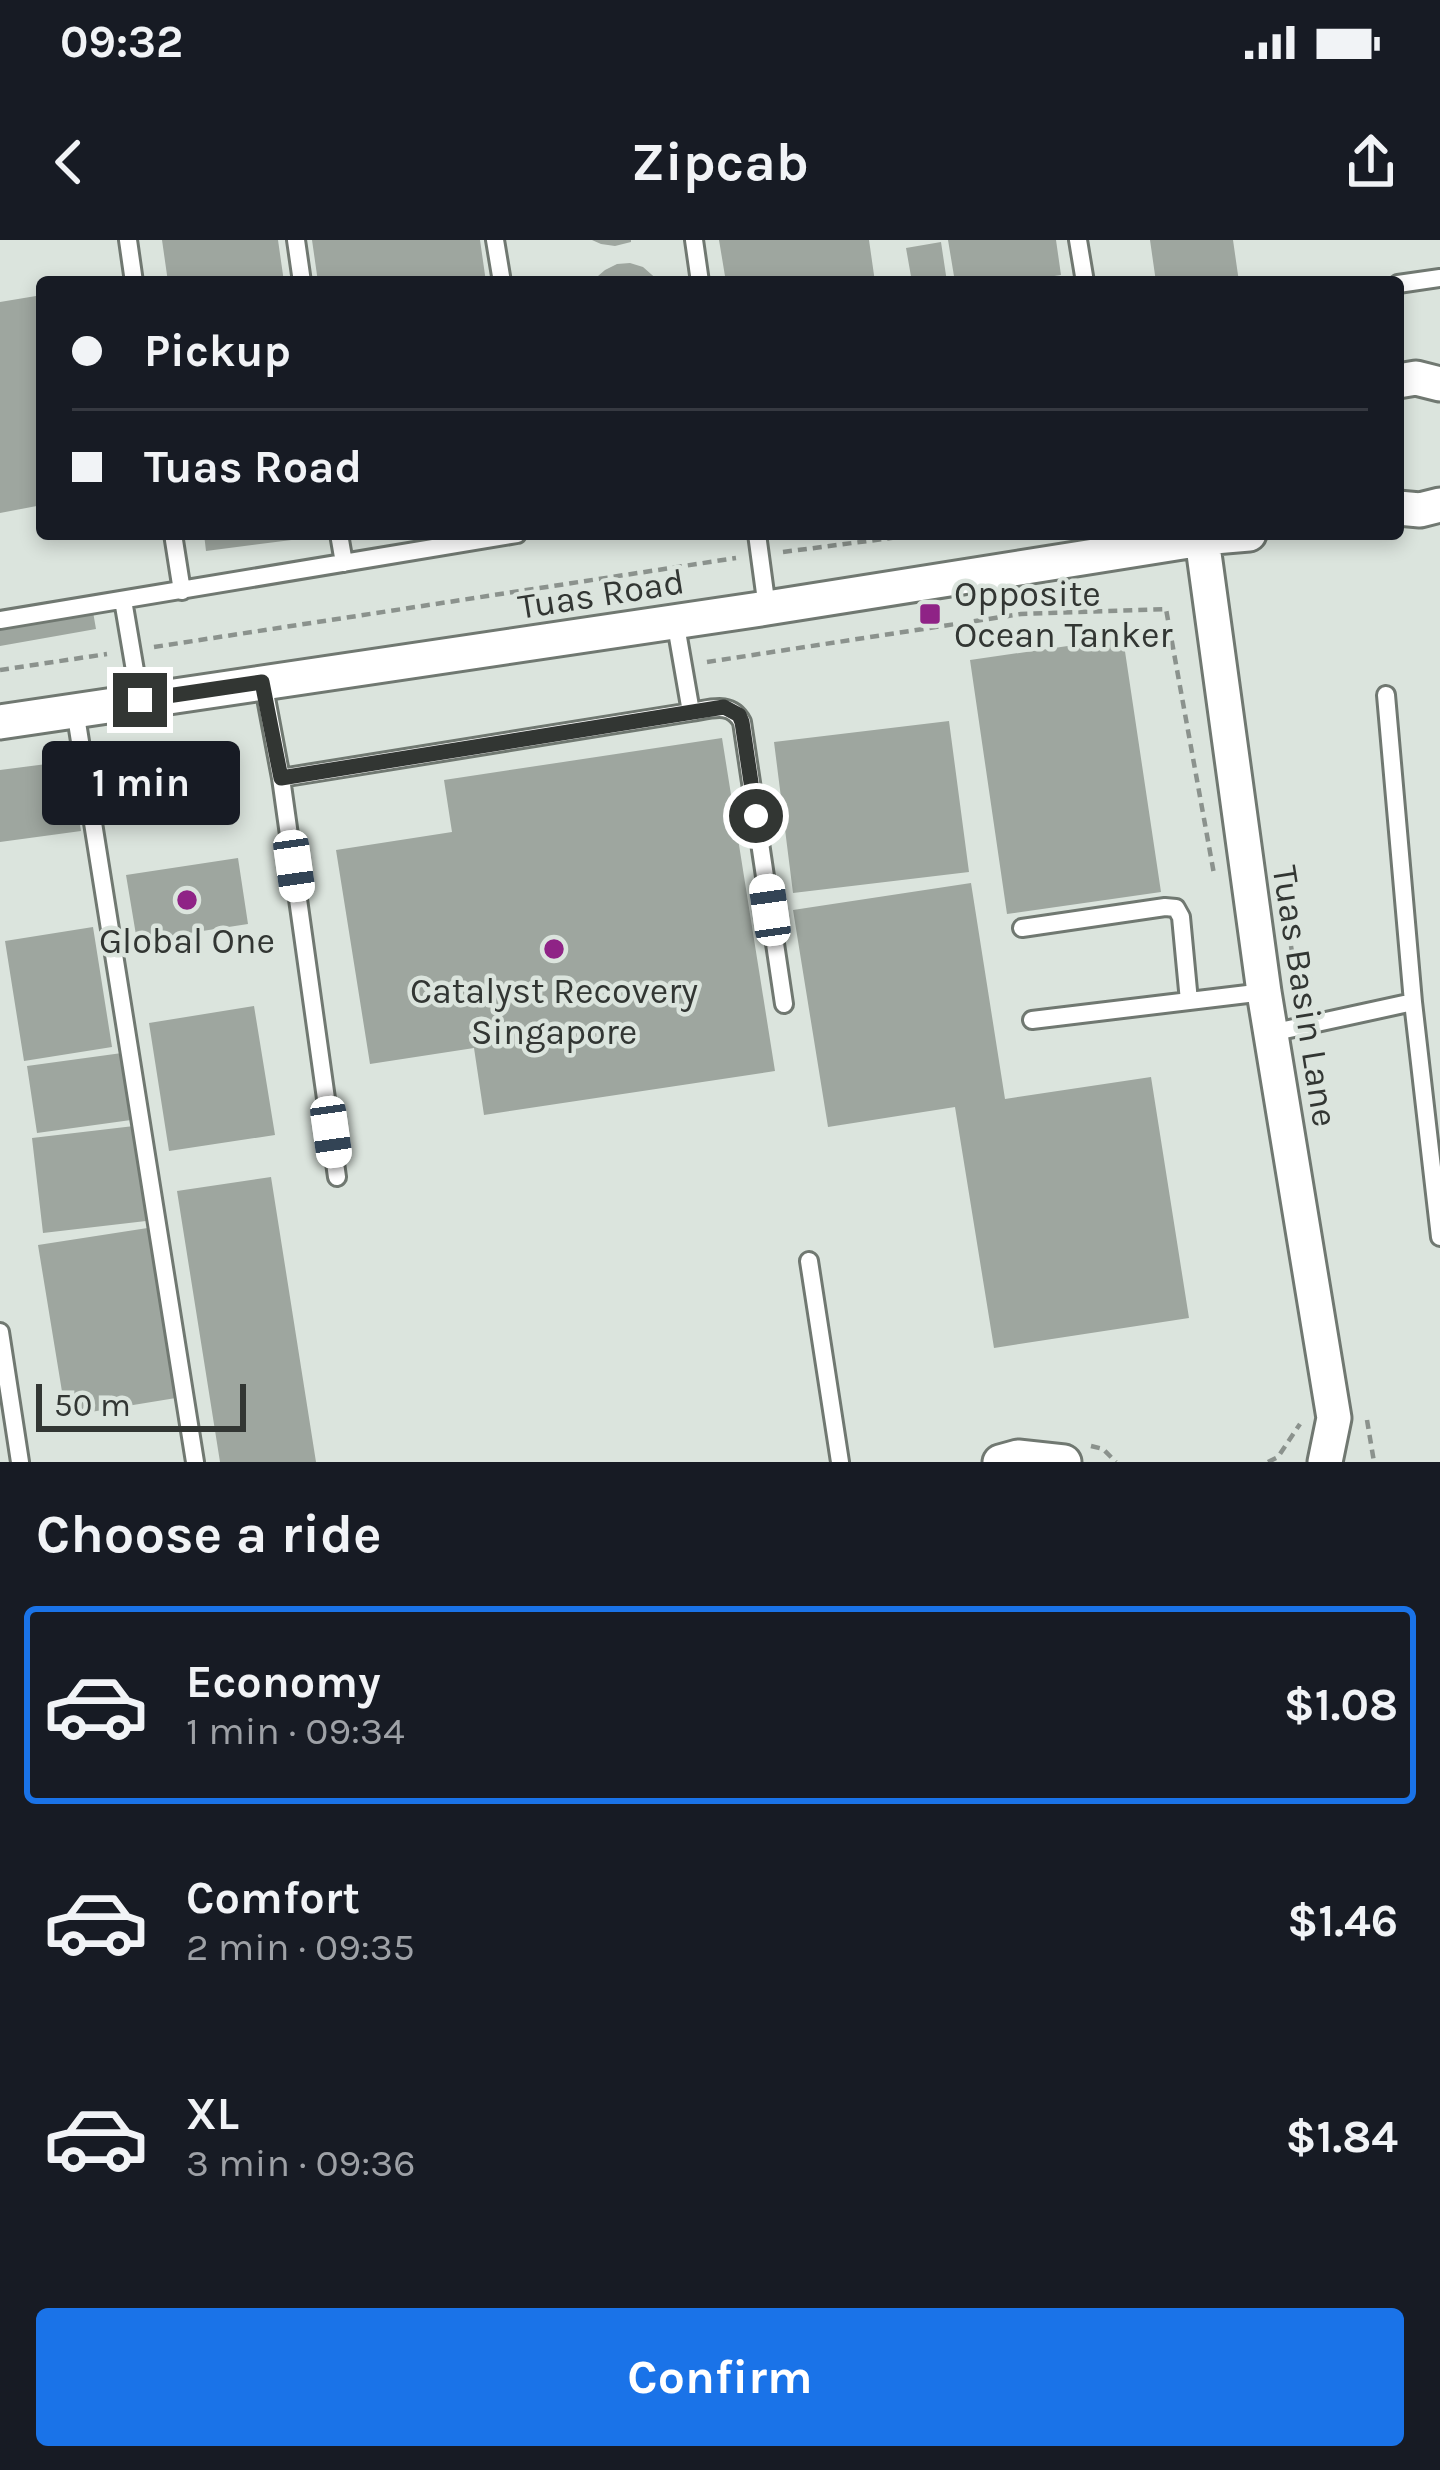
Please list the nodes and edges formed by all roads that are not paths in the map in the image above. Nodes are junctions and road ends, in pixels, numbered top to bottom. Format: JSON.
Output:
{"nodes":[{"id":1,"x":128,"y":240,"type":"edge"},
{"id":2,"x":296,"y":240,"type":"edge"},
{"id":3,"x":495,"y":240,"type":"edge"},
{"id":4,"x":694,"y":240,"type":"edge"},
{"id":5,"x":1078,"y":240,"type":"edge"},
{"id":6,"x":133,"y":276,"type":"edge"},
{"id":7,"x":301,"y":276,"type":"edge"},
{"id":8,"x":501,"y":276,"type":"edge"},
{"id":9,"x":699,"y":276,"type":"edge"},
{"id":10,"x":1084,"y":276,"type":"edge"},
{"id":11,"x":1440,"y":278,"type":"edge"},
{"id":12,"x":1404,"y":283,"type":"edge"},
{"id":13,"x":1404,"y":380,"type":"edge"},
{"id":14,"x":1440,"y":384,"type":"edge"},
{"id":15,"x":1440,"y":505,"type":"edge"},
{"id":16,"x":1404,"y":509,"type":"edge"},
{"id":17,"x":174,"y":540,"type":"edge"},
{"id":18,"x":340,"y":540,"type":"edge"},
{"id":19,"x":481,"y":540,"type":"edge"},
{"id":20,"x":758,"y":540,"type":"edge"},
{"id":21,"x":1193,"y":540,"type":"edge"},
{"id":22,"x":1212,"y":540,"type":"edge"},
{"id":23,"x":344,"y":563,"type":"junction"},
{"id":24,"x":182,"y":591,"type":"junction"},
{"id":25,"x":123,"y":600,"type":"junction"},
{"id":26,"x":767,"y":608,"type":"junction"},
{"id":27,"x":0,"y":620,"type":"edge"},
{"id":28,"x":675,"y":620,"type":"junction"},
{"id":29,"x":262,"y":682,"type":"junction"},
{"id":30,"x":1385,"y":695,"type":"dead end"},
{"id":31,"x":140,"y":700,"type":"junction"},
{"id":32,"x":75,"y":710,"type":"junction"},
{"id":33,"x":692,"y":712,"type":"junction"},
{"id":34,"x":0,"y":722,"type":"edge"},
{"id":35,"x":281,"y":778,"type":"junction"},
{"id":36,"x":1022,"y":928,"type":"dead end"},
{"id":37,"x":1264,"y":992,"type":"junction"},
{"id":38,"x":1189,"y":1001,"type":"junction"},
{"id":39,"x":1413,"y":1002,"type":"junction"},
{"id":40,"x":784,"y":1004,"type":"dead end"},
{"id":41,"x":1032,"y":1020,"type":"dead end"},
{"id":42,"x":1271,"y":1033,"type":"junction"},
{"id":43,"x":338,"y":1177,"type":"dead end"},
{"id":44,"x":1440,"y":1237,"type":"edge"},
{"id":45,"x":809,"y":1262,"type":"dead end"},
{"id":46,"x":0,"y":1332,"type":"edge"},
{"id":47,"x":20,"y":1462,"type":"edge"},
{"id":48,"x":195,"y":1462,"type":"edge"},
{"id":49,"x":840,"y":1462,"type":"edge"},
{"id":50,"x":1000,"y":1462,"type":"edge"},
{"id":51,"x":1064,"y":1462,"type":"edge"},
{"id":52,"x":1325,"y":1462,"type":"edge"}],
"edges":[{"from":1,"to":6,"type":"lane"},
{"from":2,"to":7,"type":"lane"},
{"from":3,"to":8,"type":"lane"},
{"from":4,"to":9,"type":"lane"},
{"from":5,"to":10,"type":"lane"},
{"from":11,"to":12,"type":"lane"},
{"from":13,"to":14,"type":"street"},
{"from":15,"to":16,"type":"street"},
{"from":17,"to":24,"type":"lane"},
{"from":18,"to":23,"type":"lane"},
{"from":19,"to":23,"type":"lane"},
{"from":20,"to":26,"type":"lane"},
{"from":21,"to":26,"type":"street","name":"Tuas Road"},
{"from":22,"to":37,"type":"street","name":"Tuas Basin Lane"},
{"from":23,"to":24,"type":"lane"},
{"from":24,"to":25,"type":"lane"},
{"from":25,"to":27,"type":"lane"},
{"from":25,"to":31,"type":"lane"},
{"from":26,"to":28,"type":"street","name":"Tuas Road"},
{"from":28,"to":29,"type":"street","name":"Tuas Road"},
{"from":28,"to":33,"type":"lane"},
{"from":29,"to":31,"type":"street","name":"Tuas Road"},
{"from":29,"to":35,"type":"lane"},
{"from":30,"to":39,"type":"lane"},
{"from":31,"to":32,"type":"street","name":"Tuas Road"},
{"from":32,"to":34,"type":"street","name":"Tuas Road"},
{"from":32,"to":48,"type":"lane"},
{"from":33,"to":35,"type":"lane"},
{"from":33,"to":40,"type":"lane"},
{"from":35,"to":43,"type":"lane"},
{"from":36,"to":38,"type":"lane"},
{"from":37,"to":38,"type":"lane"},
{"from":37,"to":42,"type":"street","name":"Tuas Basin Lane"},
{"from":38,"to":41,"type":"lane"},
{"from":39,"to":42,"type":"lane"},
{"from":39,"to":44,"type":"lane"},
{"from":42,"to":52,"type":"street","name":"Tuas Basin Lane"},
{"from":45,"to":49,"type":"lane"},
{"from":46,"to":47,"type":"lane"},
{"from":50,"to":51,"type":"street"}]}
